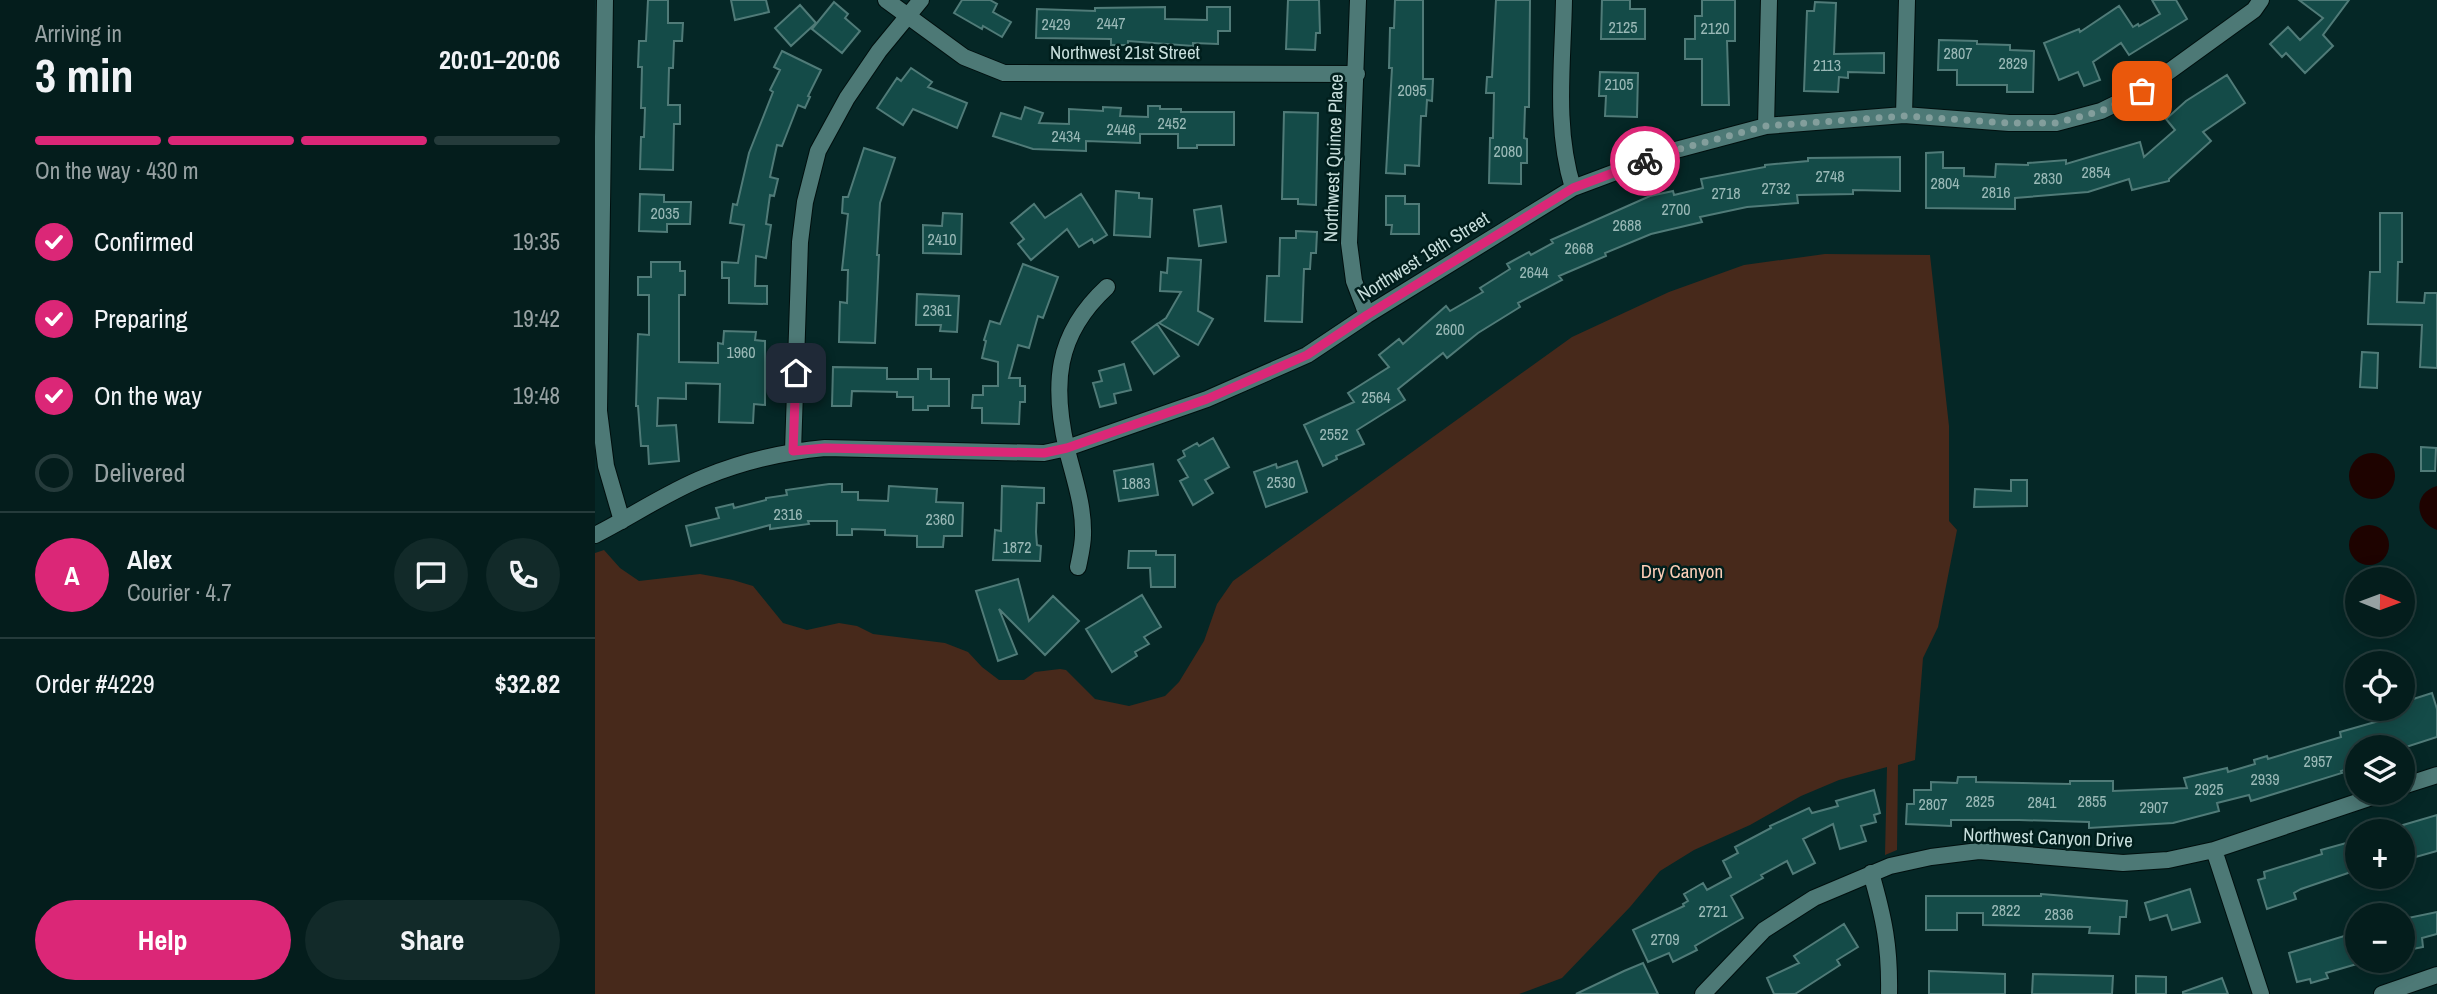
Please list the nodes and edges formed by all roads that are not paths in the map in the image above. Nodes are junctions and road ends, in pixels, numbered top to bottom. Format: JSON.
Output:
{"nodes":[{"id":1,"x":605,"y":0,"type":"edge"},
{"id":2,"x":886,"y":0,"type":"edge"},
{"id":3,"x":921,"y":0,"type":"edge"},
{"id":4,"x":1358,"y":0,"type":"edge"},
{"id":5,"x":1565,"y":0,"type":"edge"},
{"id":6,"x":1769,"y":0,"type":"edge"},
{"id":7,"x":1907,"y":0,"type":"edge"},
{"id":8,"x":2261,"y":0,"type":"edge"},
{"id":9,"x":908,"y":17,"type":"junction"},
{"id":10,"x":1357,"y":74,"type":"junction"},
{"id":11,"x":1904,"y":116,"type":"junction"},
{"id":12,"x":1766,"y":126,"type":"junction"},
{"id":13,"x":1573,"y":188,"type":"junction"},
{"id":14,"x":1107,"y":287,"type":"dead end"},
{"id":15,"x":1367,"y":315,"type":"junction"},
{"id":16,"x":1067,"y":448,"type":"junction"},
{"id":17,"x":793,"y":451,"type":"junction"},
{"id":18,"x":622,"y":522,"type":"junction"},
{"id":19,"x":595,"y":535,"type":"edge"},
{"id":20,"x":1078,"y":567,"type":"dead end"},
{"id":21,"x":2437,"y":775,"type":"edge"},
{"id":22,"x":2415,"y":782,"type":"edge"},
{"id":23,"x":2348,"y":805,"type":"edge"},
{"id":24,"x":2214,"y":850,"type":"junction"},
{"id":25,"x":1871,"y":873,"type":"junction"},
{"id":26,"x":2437,"y":975,"type":"edge"},
{"id":27,"x":1703,"y":994,"type":"edge"},
{"id":28,"x":1889,"y":994,"type":"edge"},
{"id":29,"x":2261,"y":994,"type":"edge"},
{"id":30,"x":2382,"y":994,"type":"edge"}],
"edges":[{"from":1,"to":18,"type":"street"},
{"from":2,"to":9,"type":"street","name":"Northwest 21st Street"},
{"from":3,"to":9,"type":"street"},
{"from":4,"to":10,"type":"street","name":"Northwest Quince Place"},
{"from":5,"to":13,"type":"street"},
{"from":6,"to":12,"type":"street"},
{"from":7,"to":11,"type":"street"},
{"from":8,"to":11,"type":"street","name":"Northwest 19th Street"},
{"from":9,"to":10,"type":"street","name":"Northwest 21st Street"},
{"from":9,"to":17,"type":"street"},
{"from":10,"to":15,"type":"street","name":"Northwest Quince Place"},
{"from":11,"to":12,"type":"street","name":"Northwest 19th Street"},
{"from":12,"to":13,"type":"street","name":"Northwest 19th Street"},
{"from":13,"to":15,"type":"street","name":"Northwest 19th Street"},
{"from":14,"to":16,"type":"street"},
{"from":15,"to":16,"type":"street","name":"Northwest 19th Street"},
{"from":16,"to":17,"type":"street","name":"Northwest 19th Street"},
{"from":16,"to":20,"type":"street"},
{"from":17,"to":18,"type":"street","name":"Northwest 19th Street"},
{"from":18,"to":19,"type":"street","name":"Northwest 19th Street"},
{"from":21,"to":22,"type":"street"},
{"from":23,"to":24,"type":"street","name":"Northwest Canyon Drive"},
{"from":24,"to":25,"type":"street","name":"Northwest Canyon Drive"},
{"from":24,"to":29,"type":"street"},
{"from":25,"to":27,"type":"street","name":"Northwest Canyon Drive"},
{"from":25,"to":28,"type":"street"},
{"from":26,"to":30,"type":"street"}]}
